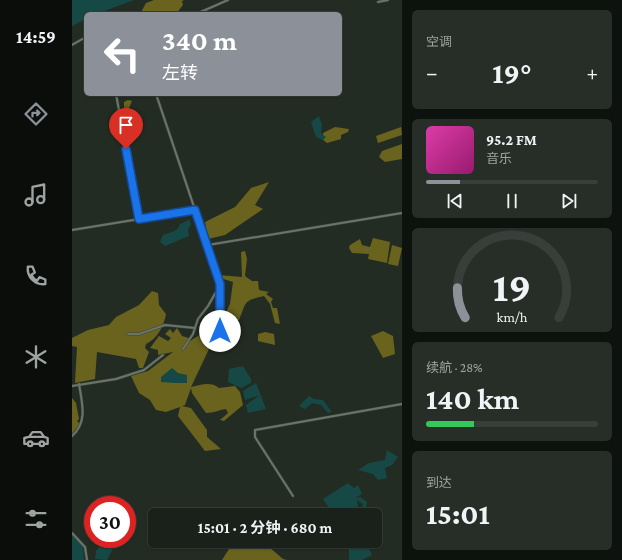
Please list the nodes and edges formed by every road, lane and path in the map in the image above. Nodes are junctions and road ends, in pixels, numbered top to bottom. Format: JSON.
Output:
{"nodes":[{"id":1,"x":228,"y":0,"type":"edge"},
{"id":2,"x":388,"y":0,"type":"edge"},
{"id":3,"x":378,"y":2,"type":"dead end"},
{"id":4,"x":201,"y":12,"type":"edge"},
{"id":5,"x":84,"y":37,"type":"edge"},
{"id":6,"x":72,"y":45,"type":"edge"},
{"id":7,"x":116,"y":96,"type":"edge"},
{"id":8,"x":157,"y":96,"type":"edge"},
{"id":9,"x":195,"y":210,"type":"junction"},
{"id":10,"x":402,"y":213,"type":"edge"},
{"id":11,"x":139,"y":219,"type":"junction"},
{"id":12,"x":72,"y":230,"type":"edge"},
{"id":13,"x":208,"y":245,"type":"junction"},
{"id":14,"x":220,"y":284,"type":"junction"},
{"id":15,"x":195,"y":328,"type":"junction"},
{"id":16,"x":128,"y":334,"type":"dead end"},
{"id":17,"x":224,"y":346,"type":"dead end"},
{"id":18,"x":183,"y":349,"type":"dead end"},
{"id":19,"x":163,"y":355,"type":"dead end"},
{"id":20,"x":79,"y":384,"type":"junction"},
{"id":21,"x":72,"y":386,"type":"edge"},
{"id":22,"x":402,"y":404,"type":"edge"},
{"id":23,"x":72,"y":436,"type":"edge"},
{"id":24,"x":293,"y":496,"type":"dead end"},
{"id":25,"x":72,"y":533,"type":"edge"},
{"id":26,"x":87,"y":560,"type":"edge"}],
"edges":[{"from":1,"to":4,"type":"street"},
{"from":2,"to":3,"type":"street"},
{"from":5,"to":6,"type":"street"},
{"from":7,"to":11,"type":"street"},
{"from":8,"to":9,"type":"street"},
{"from":9,"to":11,"type":"street"},
{"from":9,"to":13,"type":"street"},
{"from":10,"to":13,"type":"street"},
{"from":11,"to":12,"type":"street"},
{"from":13,"to":14,"type":"street"},
{"from":14,"to":15,"type":"street"},
{"from":14,"to":17,"type":"street"},
{"from":15,"to":16,"type":"street"},
{"from":15,"to":18,"type":"street"},
{"from":19,"to":20,"type":"street"},
{"from":20,"to":21,"type":"street"},
{"from":20,"to":23,"type":"street"},
{"from":22,"to":24,"type":"street"},
{"from":25,"to":26,"type":"street"}]}
